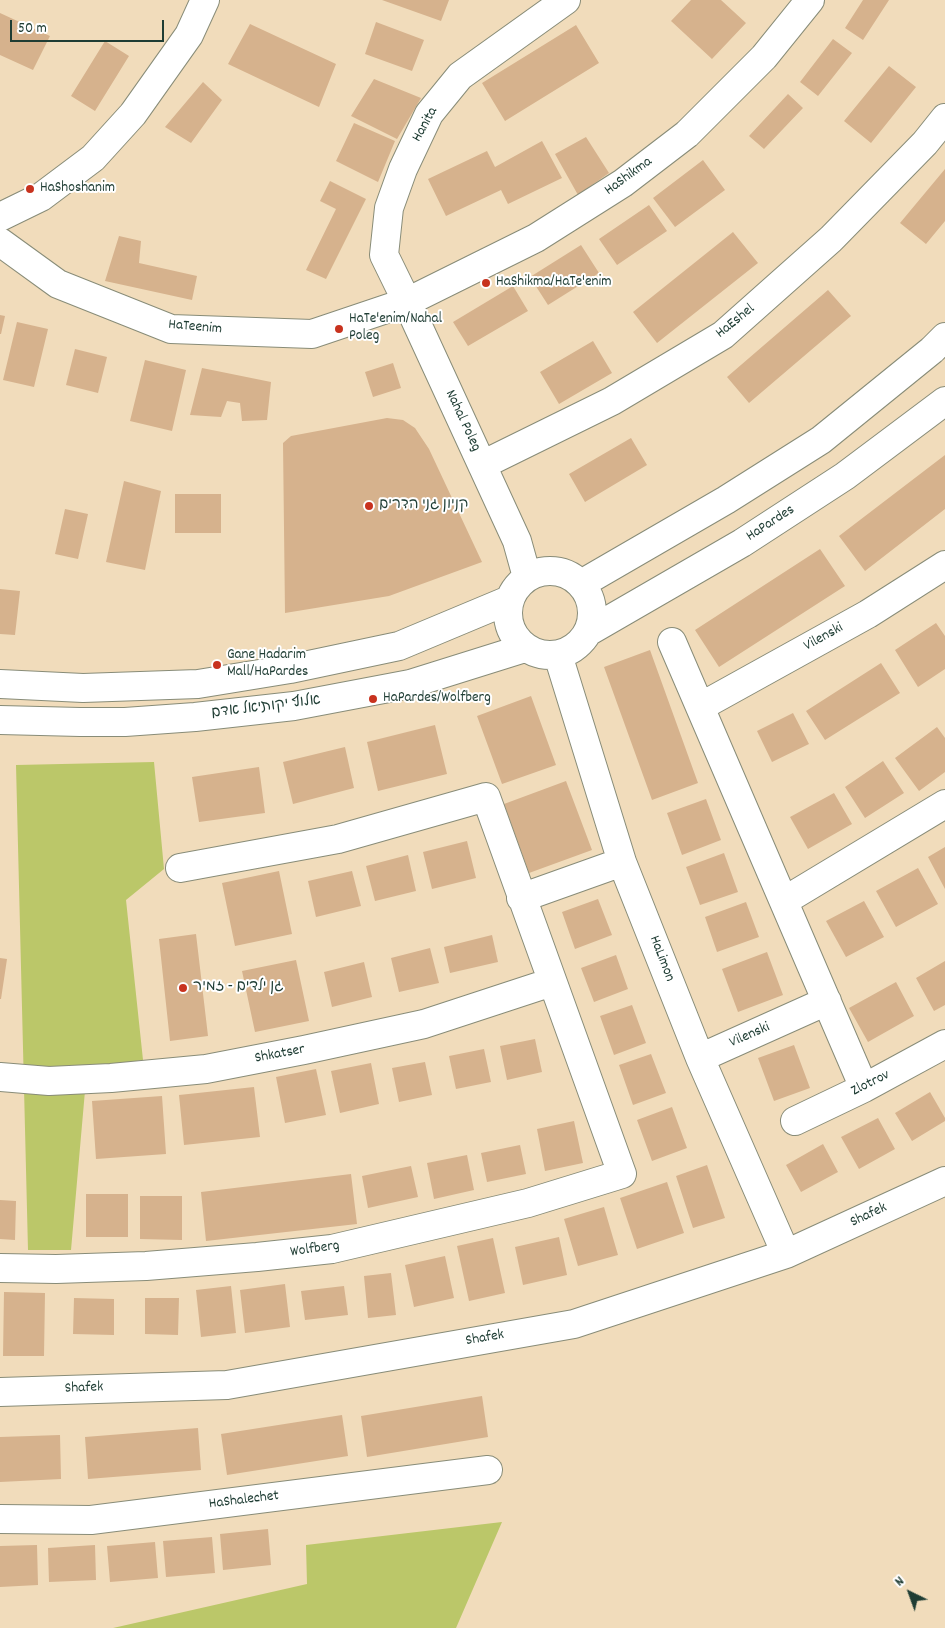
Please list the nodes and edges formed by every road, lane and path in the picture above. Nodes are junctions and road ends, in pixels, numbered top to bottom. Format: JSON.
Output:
{"nodes":[{"id":1,"x":205,"y":0,"type":"edge"},
{"id":2,"x":566,"y":0,"type":"edge"},
{"id":3,"x":810,"y":0,"type":"edge"},
{"id":4,"x":945,"y":118,"type":"edge"},
{"id":5,"x":0,"y":217,"type":"edge"},
{"id":6,"x":0,"y":242,"type":"edge"},
{"id":7,"x":407,"y":302,"type":"junction"},
{"id":8,"x":941,"y":349,"type":"edge"},
{"id":9,"x":945,"y":401,"type":"edge"},
{"id":10,"x":482,"y":465,"type":"junction"},
{"id":11,"x":517,"y":541,"type":"junction"},
{"id":12,"x":945,"y":564,"type":"edge"},
{"id":13,"x":556,"y":571,"type":"junction"},
{"id":14,"x":527,"y":577,"type":"junction"},
{"id":15,"x":581,"y":584,"type":"junction"},
{"id":16,"x":509,"y":600,"type":"junction"},
{"id":17,"x":588,"y":632,"type":"junction"},
{"id":18,"x":672,"y":642,"type":"dead end"},
{"id":19,"x":525,"y":648,"type":"junction"},
{"id":20,"x":558,"y":655,"type":"junction"},
{"id":21,"x":0,"y":684,"type":"edge"},
{"id":22,"x":700,"y":707,"type":"junction"},
{"id":23,"x":0,"y":720,"type":"edge"},
{"id":24,"x":945,"y":804,"type":"edge"},
{"id":25,"x":622,"y":862,"type":"junction"},
{"id":26,"x":180,"y":868,"type":"dead end"},
{"id":27,"x":521,"y":898,"type":"junction"},
{"id":28,"x":784,"y":901,"type":"junction"},
{"id":29,"x":552,"y":982,"type":"junction"},
{"id":30,"x":827,"y":1001,"type":"junction"},
{"id":31,"x":945,"y":1044,"type":"edge"},
{"id":32,"x":700,"y":1058,"type":"junction"},
{"id":33,"x":0,"y":1078,"type":"edge"},
{"id":34,"x":864,"y":1088,"type":"junction"},
{"id":35,"x":795,"y":1121,"type":"dead end"},
{"id":36,"x":945,"y":1181,"type":"edge"},
{"id":37,"x":786,"y":1254,"type":"junction"},
{"id":38,"x":0,"y":1268,"type":"edge"},
{"id":39,"x":0,"y":1392,"type":"edge"},
{"id":40,"x":488,"y":1470,"type":"dead end"},
{"id":41,"x":0,"y":1520,"type":"edge"}],
"edges":[{"from":1,"to":5,"type":"street"},
{"from":2,"to":7,"type":"street","name":"Hanita"},
{"from":3,"to":7,"type":"street","name":"HaShikma"},
{"from":4,"to":10,"type":"street","name":"HaEshel"},
{"from":6,"to":7,"type":"street","name":"HaTeenim"},
{"from":7,"to":10,"type":"street","name":"Nahal Poleg"},
{"from":8,"to":15,"type":"street"},
{"from":9,"to":17,"type":"street","name":"HaPardes"},
{"from":10,"to":11,"type":"street","name":"Nahal Poleg"},
{"from":11,"to":13,"type":"street","name":"Nahal Poleg"},
{"from":11,"to":14,"type":"street","name":"Nahal Poleg"},
{"from":12,"to":22,"type":"street","name":"Vilenski"},
{"from":13,"to":14,"type":"street"},
{"from":13,"to":15,"type":"street"},
{"from":14,"to":16,"type":"street"},
{"from":15,"to":17,"type":"street"},
{"from":16,"to":19,"type":"street"},
{"from":16,"to":21,"type":"street"},
{"from":17,"to":20,"type":"street"},
{"from":18,"to":22,"type":"street"},
{"from":19,"to":20,"type":"street"},
{"from":19,"to":23,"type":"street","name":"אלוף יקותיאל אדם"},
{"from":20,"to":25,"type":"street","name":"HaLimon"},
{"from":22,"to":28,"type":"street"},
{"from":24,"to":28,"type":"street"},
{"from":25,"to":27,"type":"street"},
{"from":25,"to":32,"type":"street","name":"HaLimon"},
{"from":26,"to":27,"type":"street"},
{"from":27,"to":29,"type":"street"},
{"from":28,"to":30,"type":"street"},
{"from":29,"to":33,"type":"street","name":"Shkatser"},
{"from":29,"to":38,"type":"street","name":"Wolfberg"},
{"from":30,"to":32,"type":"street","name":"Vilenski"},
{"from":30,"to":34,"type":"street"},
{"from":31,"to":34,"type":"street","name":"Zlotrov"},
{"from":32,"to":37,"type":"street","name":"HaLimon"},
{"from":34,"to":35,"type":"street","name":"Zlotrov"},
{"from":36,"to":37,"type":"street","name":"Shafek"},
{"from":37,"to":39,"type":"street","name":"Shafek"},
{"from":40,"to":41,"type":"street","name":"HaShalechet"}]}
